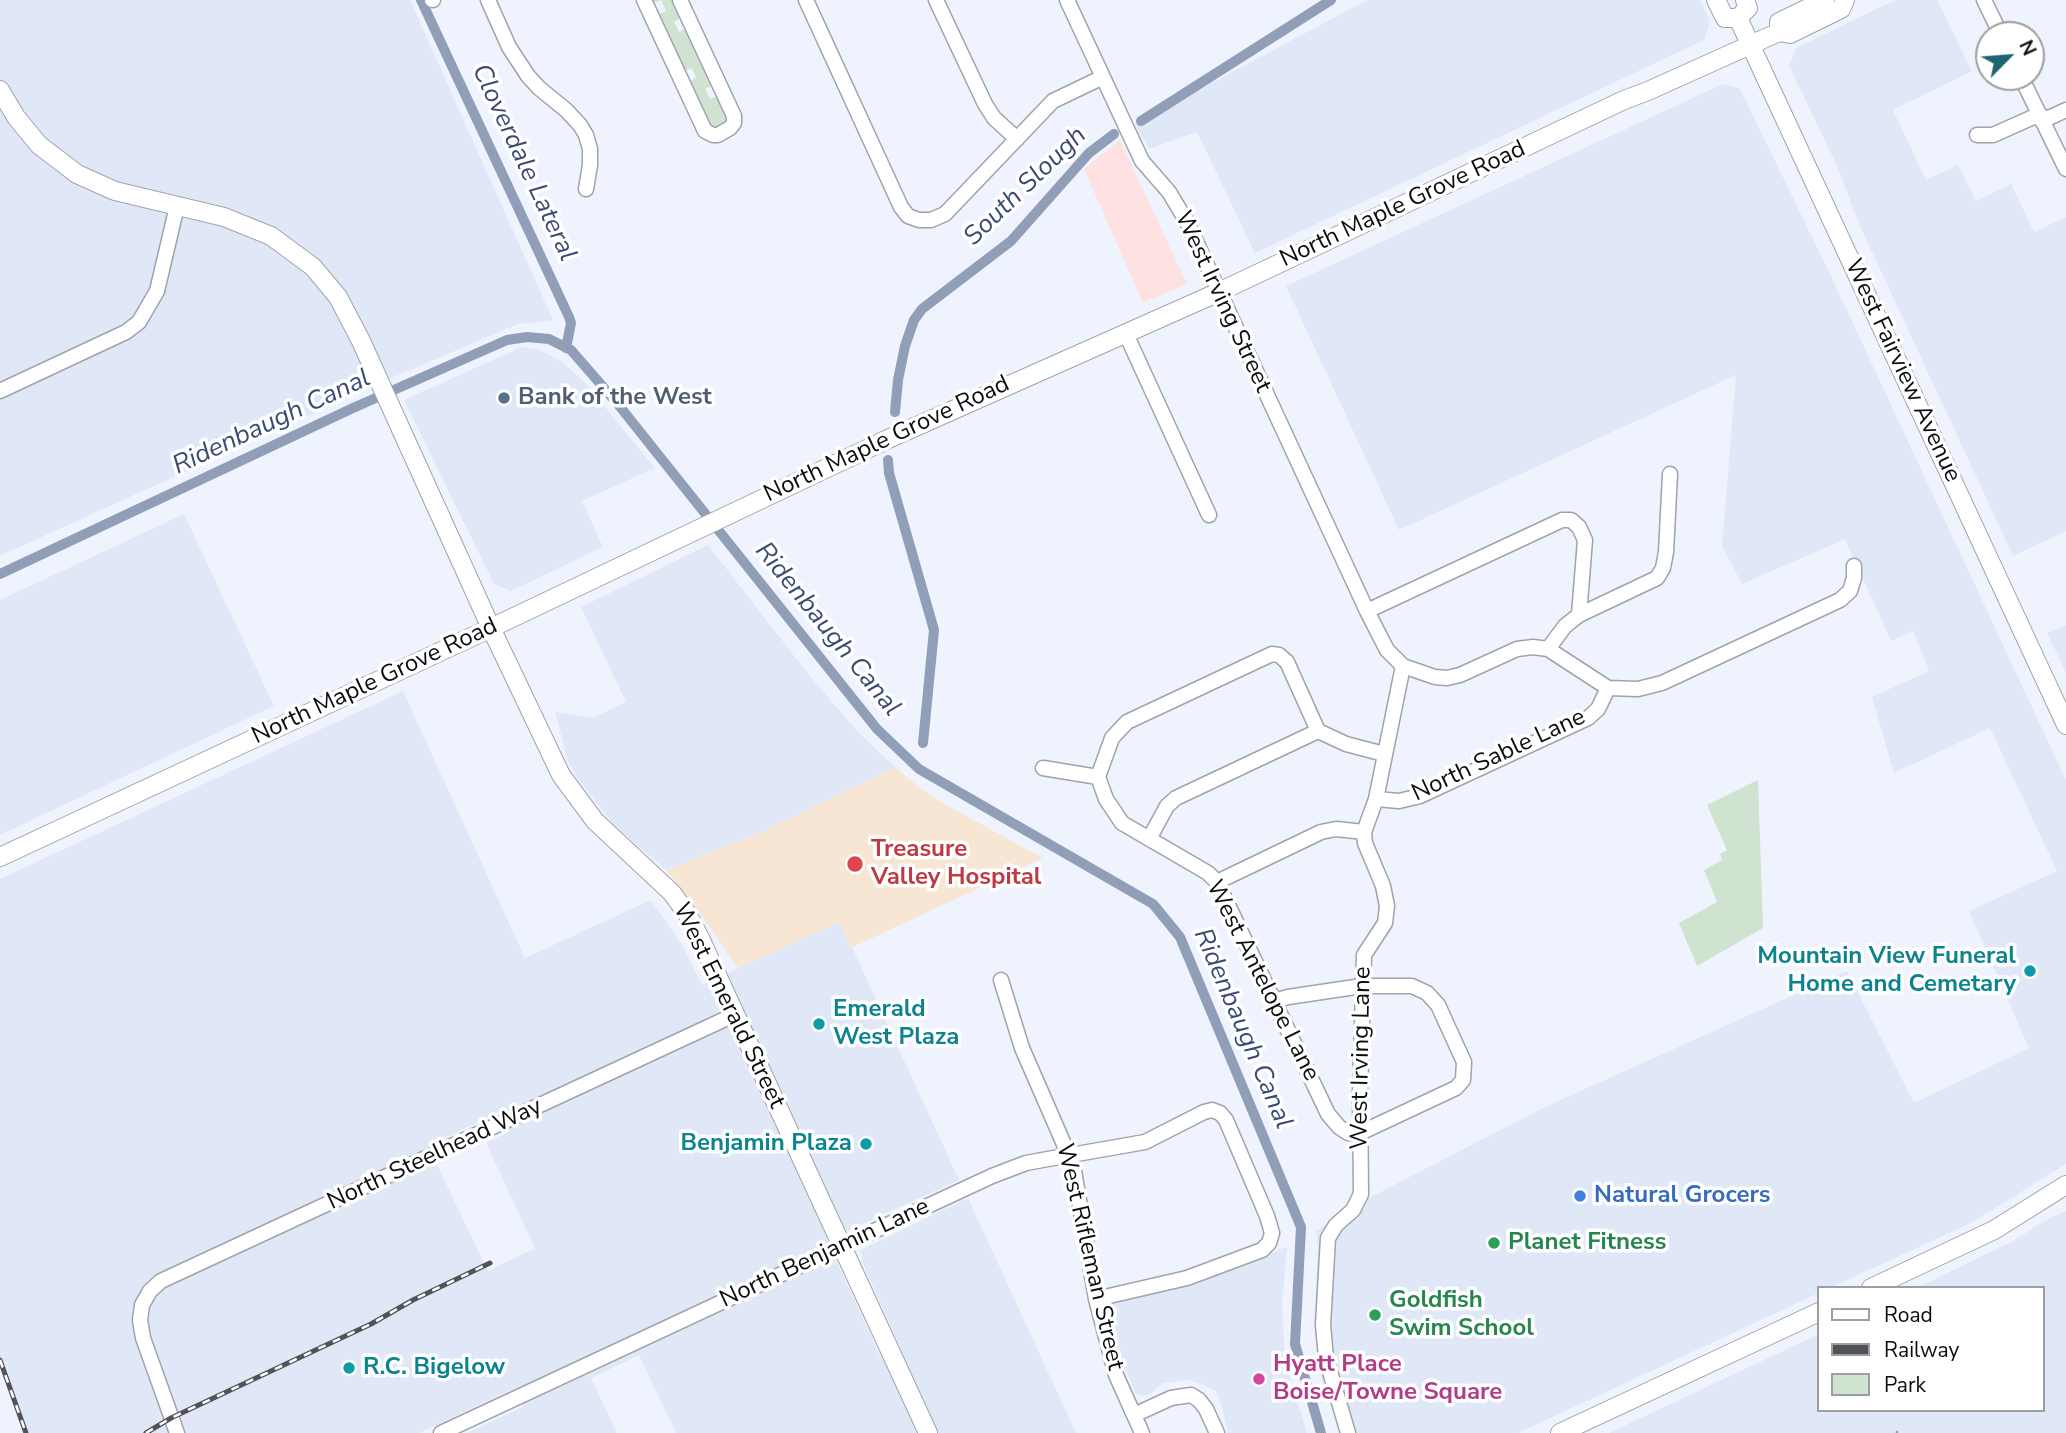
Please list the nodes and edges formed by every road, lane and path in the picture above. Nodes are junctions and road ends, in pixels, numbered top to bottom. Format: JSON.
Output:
{"nodes":[{"id":1,"x":488,"y":0,"type":"edge"},
{"id":2,"x":644,"y":0,"type":"edge"},
{"id":3,"x":680,"y":0,"type":"edge"},
{"id":4,"x":806,"y":0,"type":"edge"},
{"id":5,"x":936,"y":0,"type":"edge"},
{"id":6,"x":1067,"y":0,"type":"edge"},
{"id":7,"x":1716,"y":0,"type":"edge"},
{"id":8,"x":1745,"y":0,"type":"edge"},
{"id":9,"x":1825,"y":0,"type":"edge"},
{"id":10,"x":1844,"y":0,"type":"edge"},
{"id":11,"x":1984,"y":0,"type":"edge"},
{"id":12,"x":1738,"y":18,"type":"junction"},
{"id":13,"x":1994,"y":21,"type":"edge"},
{"id":14,"x":1779,"y":32,"type":"junction"},
{"id":15,"x":1750,"y":45,"type":"junction"},
{"id":16,"x":1103,"y":77,"type":"junction"},
{"id":17,"x":0,"y":90,"type":"edge"},
{"id":18,"x":2028,"y":91,"type":"edge"},
{"id":19,"x":2066,"y":110,"type":"edge"},
{"id":20,"x":2041,"y":118,"type":"junction"},
{"id":21,"x":1977,"y":135,"type":"dead end"},
{"id":22,"x":1017,"y":139,"type":"junction"},
{"id":23,"x":2066,"y":169,"type":"edge"},
{"id":24,"x":586,"y":189,"type":"dead end"},
{"id":25,"x":177,"y":206,"type":"junction"},
{"id":26,"x":1219,"y":292,"type":"junction"},
{"id":27,"x":1126,"y":334,"type":"junction"},
{"id":28,"x":0,"y":391,"type":"edge"},
{"id":29,"x":1670,"y":474,"type":"dead end"},
{"id":30,"x":1209,"y":514,"type":"dead end"},
{"id":31,"x":1854,"y":566,"type":"dead end"},
{"id":32,"x":1367,"y":611,"type":"junction"},
{"id":33,"x":1579,"y":615,"type":"junction"},
{"id":34,"x":491,"y":628,"type":"junction"},
{"id":35,"x":1548,"y":649,"type":"junction"},
{"id":36,"x":1403,"y":666,"type":"junction"},
{"id":37,"x":1608,"y":688,"type":"junction"},
{"id":38,"x":2066,"y":725,"type":"edge"},
{"id":39,"x":1318,"y":731,"type":"junction"},
{"id":40,"x":1384,"y":754,"type":"junction"},
{"id":41,"x":1043,"y":768,"type":"dead end"},
{"id":42,"x":1098,"y":777,"type":"junction"},
{"id":43,"x":1376,"y":799,"type":"junction"},
{"id":44,"x":1364,"y":832,"type":"junction"},
{"id":45,"x":1149,"y":839,"type":"junction"},
{"id":46,"x":0,"y":857,"type":"edge"},
{"id":47,"x":1217,"y":882,"type":"junction"},
{"id":48,"x":1001,"y":980,"type":"dead end"},
{"id":49,"x":1362,"y":986,"type":"junction"},
{"id":50,"x":1274,"y":1001,"type":"junction"},
{"id":51,"x":736,"y":1014,"type":"junction"},
{"id":52,"x":1360,"y":1133,"type":"junction"},
{"id":53,"x":1069,"y":1155,"type":"junction"},
{"id":54,"x":2066,"y":1185,"type":"edge"},
{"id":55,"x":842,"y":1246,"type":"junction"},
{"id":56,"x":1875,"y":1286,"type":"edge"},
{"id":57,"x":1096,"y":1299,"type":"junction"},
{"id":58,"x":1818,"y":1312,"type":"edge"},
{"id":59,"x":1134,"y":1415,"type":"junction"},
{"id":60,"x":177,"y":1433,"type":"edge"},
{"id":61,"x":441,"y":1433,"type":"edge"},
{"id":62,"x":928,"y":1433,"type":"edge"},
{"id":63,"x":1142,"y":1433,"type":"edge"},
{"id":64,"x":1217,"y":1433,"type":"edge"},
{"id":65,"x":1348,"y":1433,"type":"edge"},
{"id":66,"x":1560,"y":1433,"type":"edge"}],
"edges":[{"from":1,"to":24,"type":"street"},
{"from":2,"to":3,"type":"street"},
{"from":4,"to":22,"type":"street"},
{"from":5,"to":22,"type":"street"},
{"from":6,"to":16,"type":"street","name":"West Irving Street"},
{"from":7,"to":12,"type":"main road","name":"West Fairview Avenue"},
{"from":8,"to":12,"type":"main road"},
{"from":9,"to":14,"type":"main road","name":"North Maple Grove Road"},
{"from":10,"to":14,"type":"main road","name":"North Maple Grove Road"},
{"from":11,"to":13,"type":"street"},
{"from":12,"to":15,"type":"main road","name":"West Fairview Avenue"},
{"from":14,"to":15,"type":"main road","name":"North Maple Grove Road"},
{"from":15,"to":26,"type":"main road","name":"North Maple Grove Road"},
{"from":15,"to":38,"type":"main road","name":"West Fairview Avenue"},
{"from":16,"to":22,"type":"street"},
{"from":16,"to":26,"type":"street","name":"West Irving Street"},
{"from":17,"to":25,"type":"main road","name":"West Emerald Street"},
{"from":18,"to":20,"type":"street"},
{"from":19,"to":20,"type":"street"},
{"from":20,"to":21,"type":"street"},
{"from":20,"to":23,"type":"street"},
{"from":25,"to":28,"type":"street"},
{"from":25,"to":34,"type":"main road","name":"West Emerald Street"},
{"from":26,"to":27,"type":"main road","name":"North Maple Grove Road"},
{"from":26,"to":32,"type":"street","name":"West Irving Street"},
{"from":27,"to":30,"type":"street"},
{"from":27,"to":34,"type":"main road","name":"North Maple Grove Road"},
{"from":29,"to":33,"type":"street"},
{"from":31,"to":37,"type":"street"},
{"from":32,"to":33,"type":"street"},
{"from":32,"to":36,"type":"street"},
{"from":33,"to":35,"type":"street"},
{"from":34,"to":46,"type":"main road","name":"North Maple Grove Road"},
{"from":34,"to":51,"type":"main road","name":"West Emerald Street"},
{"from":35,"to":36,"type":"street"},
{"from":35,"to":37,"type":"street"},
{"from":36,"to":40,"type":"street"},
{"from":37,"to":43,"type":"street","name":"North Sable Lane"},
{"from":39,"to":40,"type":"street"},
{"from":39,"to":42,"type":"street"},
{"from":39,"to":45,"type":"street"},
{"from":40,"to":43,"type":"street"},
{"from":41,"to":42,"type":"street"},
{"from":42,"to":45,"type":"street","name":"West Antelope Lane"},
{"from":43,"to":44,"type":"street"},
{"from":44,"to":47,"type":"street"},
{"from":44,"to":49,"type":"street","name":"West Irving Lane"},
{"from":45,"to":47,"type":"street","name":"West Antelope Lane"},
{"from":47,"to":50,"type":"street","name":"West Antelope Lane"},
{"from":48,"to":53,"type":"street","name":"West Rifleman Street"},
{"from":49,"to":50,"type":"street"},
{"from":49,"to":52,"type":"street","name":"West Irving Lane"},
{"from":49,"to":52,"type":"street"},
{"from":50,"to":52,"type":"street","name":"West Antelope Lane"},
{"from":51,"to":55,"type":"main road","name":"West Emerald Street"},
{"from":51,"to":60,"type":"street","name":"North Steelhead Way"},
{"from":52,"to":65,"type":"street","name":"West Irving Lane"},
{"from":53,"to":55,"type":"street","name":"North Benjamin Lane"},
{"from":53,"to":57,"type":"street","name":"West Rifleman Street"},
{"from":53,"to":57,"type":"street","name":"North Benjamin Lane"},
{"from":54,"to":56,"type":"main road"},
{"from":55,"to":61,"type":"street","name":"North Benjamin Lane"},
{"from":55,"to":62,"type":"main road","name":"West Emerald Street"},
{"from":57,"to":59,"type":"street","name":"West Rifleman Street"},
{"from":58,"to":66,"type":"main road"},
{"from":59,"to":63,"type":"street","name":"West Rifleman Street"},
{"from":59,"to":64,"type":"street"}]}
